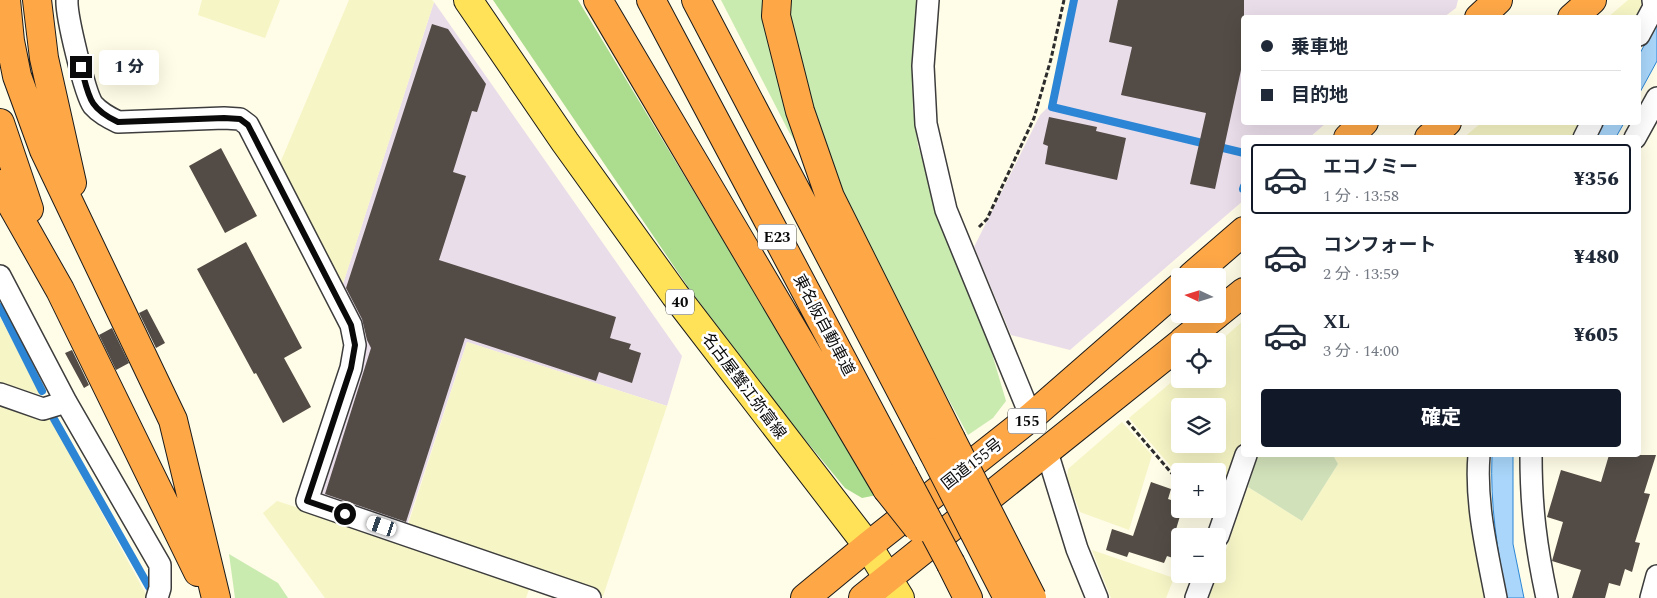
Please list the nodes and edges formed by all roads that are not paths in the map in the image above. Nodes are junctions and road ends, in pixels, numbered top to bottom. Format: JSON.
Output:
{"nodes":[{"id":1,"x":6,"y":0,"type":"edge"},
{"id":2,"x":37,"y":0,"type":"edge"},
{"id":3,"x":67,"y":0,"type":"edge"},
{"id":4,"x":468,"y":0,"type":"edge"},
{"id":5,"x":598,"y":0,"type":"edge"},
{"id":6,"x":651,"y":0,"type":"edge"},
{"id":7,"x":696,"y":0,"type":"edge"},
{"id":8,"x":777,"y":0,"type":"edge"},
{"id":9,"x":928,"y":0,"type":"edge"},
{"id":10,"x":1498,"y":0,"type":"edge"},
{"id":11,"x":1592,"y":0,"type":"edge"},
{"id":12,"x":1653,"y":0,"type":"edge"},
{"id":13,"x":1482,"y":15,"type":"edge"},
{"id":14,"x":1575,"y":15,"type":"edge"},
{"id":15,"x":1641,"y":31,"type":"edge"},
{"id":16,"x":1657,"y":98,"type":"edge"},
{"id":17,"x":0,"y":123,"type":"edge"},
{"id":18,"x":1361,"y":125,"type":"edge"},
{"id":19,"x":1444,"y":125,"type":"edge"},
{"id":20,"x":1351,"y":135,"type":"edge"},
{"id":21,"x":1432,"y":135,"type":"edge"},
{"id":22,"x":1637,"y":135,"type":"edge"},
{"id":23,"x":0,"y":184,"type":"edge"},
{"id":24,"x":1241,"y":234,"type":"edge"},
{"id":25,"x":97,"y":265,"type":"junction"},
{"id":26,"x":1201,"y":268,"type":"edge"},
{"id":27,"x":0,"y":276,"type":"edge"},
{"id":28,"x":60,"y":290,"type":"junction"},
{"id":29,"x":1241,"y":294,"type":"edge"},
{"id":30,"x":1171,"y":295,"type":"edge"},
{"id":31,"x":1226,"y":306,"type":"edge"},
{"id":32,"x":1205,"y":323,"type":"edge"},
{"id":33,"x":1192,"y":333,"type":"edge"},
{"id":34,"x":1171,"y":350,"type":"edge"},
{"id":35,"x":0,"y":394,"type":"edge"},
{"id":36,"x":66,"y":402,"type":"junction"},
{"id":37,"x":1032,"y":417,"type":"junction"},
{"id":38,"x":942,"y":446,"type":"junction"},
{"id":39,"x":1047,"y":452,"type":"junction"},
{"id":40,"x":1245,"y":457,"type":"edge"},
{"id":41,"x":1479,"y":457,"type":"edge"},
{"id":42,"x":1531,"y":457,"type":"edge"},
{"id":43,"x":895,"y":482,"type":"junction"},
{"id":44,"x":1221,"y":528,"type":"edge"},
{"id":45,"x":868,"y":546,"type":"junction"},
{"id":46,"x":1657,"y":576,"type":"edge"},
{"id":47,"x":1201,"y":583,"type":"edge"},
{"id":48,"x":894,"y":587,"type":"edge"},
{"id":49,"x":157,"y":598,"type":"edge"},
{"id":50,"x":211,"y":598,"type":"edge"},
{"id":51,"x":216,"y":598,"type":"edge"},
{"id":52,"x":590,"y":598,"type":"edge"},
{"id":53,"x":805,"y":598,"type":"edge"},
{"id":54,"x":863,"y":598,"type":"edge"},
{"id":55,"x":968,"y":598,"type":"edge"},
{"id":56,"x":1008,"y":598,"type":"edge"},
{"id":57,"x":1032,"y":598,"type":"edge"},
{"id":58,"x":1097,"y":598,"type":"edge"},
{"id":59,"x":1196,"y":598,"type":"edge"},
{"id":60,"x":1496,"y":598,"type":"edge"},
{"id":61,"x":1547,"y":598,"type":"edge"},
{"id":62,"x":1651,"y":598,"type":"edge"}],
"edges":[{"from":1,"to":25,"type":"highway"},
{"from":2,"to":25,"type":"highway"},
{"from":3,"to":52,"type":"street"},
{"from":4,"to":45,"type":"main road","name":"名古屋蟹江弥富線","number":"40"},
{"from":5,"to":43,"type":"highway"},
{"from":6,"to":43,"type":"highway","name":"東名阪自動車道","number":"E23"},
{"from":7,"to":38,"type":"highway","number":"E23"},
{"from":8,"to":38,"type":"highway"},
{"from":9,"to":37,"type":"street"},
{"from":10,"to":13,"type":"highway"},
{"from":11,"to":14,"type":"highway"},
{"from":12,"to":15,"type":"street"},
{"from":16,"to":22,"type":"street"},
{"from":17,"to":28,"type":"highway"},
{"from":18,"to":20,"type":"highway"},
{"from":19,"to":21,"type":"highway"},
{"from":23,"to":28,"type":"highway"},
{"from":24,"to":26,"type":"highway"},
{"from":25,"to":51,"type":"highway"},
{"from":27,"to":36,"type":"street"},
{"from":28,"to":50,"type":"highway"},
{"from":29,"to":31,"type":"highway","number":"155"},
{"from":30,"to":37,"type":"highway","name":"国道155号","number":"155"},
{"from":32,"to":33,"type":"highway","number":"155"},
{"from":34,"to":39,"type":"highway","number":"155"},
{"from":35,"to":36,"type":"street"},
{"from":36,"to":49,"type":"street"},
{"from":37,"to":45,"type":"highway","name":"国道155号","number":"155"},
{"from":38,"to":56,"type":"highway","number":"E23","bridge":true},
{"from":38,"to":57,"type":"highway","bridge":true},
{"from":39,"to":48,"type":"highway","number":"155"},
{"from":39,"to":58,"type":"street"},
{"from":40,"to":44,"type":"street"},
{"from":41,"to":60,"type":"street"},
{"from":42,"to":61,"type":"street"},
{"from":43,"to":55,"type":"highway","name":"東名阪自動車道","number":"E23","bridge":true},
{"from":45,"to":48,"type":"main road","name":"名古屋蟹江弥富線","number":"40"},
{"from":45,"to":53,"type":"highway","name":"国道155号","number":"155"},
{"from":46,"to":62,"type":"street"},
{"from":47,"to":59,"type":"street"},
{"from":48,"to":54,"type":"highway","number":"155"}]}
